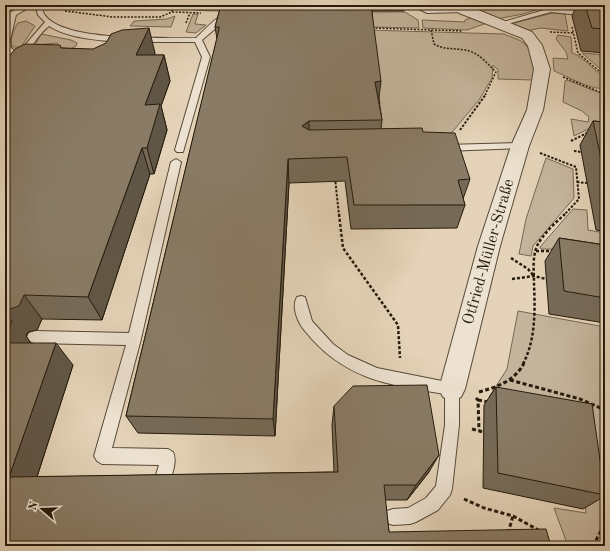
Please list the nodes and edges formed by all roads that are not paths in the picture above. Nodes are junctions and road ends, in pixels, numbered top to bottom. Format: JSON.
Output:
{"nodes":[{"id":1,"x":31,"y":5,"type":"edge"},
{"id":2,"x":38,"y":5,"type":"edge"},
{"id":3,"x":414,"y":5,"type":"edge"},
{"id":4,"x":461,"y":7,"type":"edge"},
{"id":5,"x":552,"y":7,"type":"edge"},
{"id":6,"x":237,"y":13,"type":"edge"},
{"id":7,"x":14,"y":14,"type":"junction"},
{"id":8,"x":596,"y":15,"type":"edge"},
{"id":9,"x":5,"y":17,"type":"edge"},
{"id":10,"x":50,"y":22,"type":"junction"},
{"id":11,"x":500,"y":24,"type":"junction"},
{"id":12,"x":198,"y":40,"type":"junction"},
{"id":13,"x":17,"y":56,"type":"junction"},
{"id":14,"x":5,"y":62,"type":"edge"},
{"id":15,"x":520,"y":146,"type":"junction"},
{"id":16,"x":432,"y":148,"type":"edge"},
{"id":17,"x":180,"y":150,"type":"dead end"},
{"id":18,"x":176,"y":162,"type":"dead end"},
{"id":19,"x":301,"y":301,"type":"dead end"},
{"id":20,"x":34,"y":337,"type":"dead end"},
{"id":21,"x":134,"y":339,"type":"junction"},
{"id":22,"x":452,"y":388,"type":"junction"},
{"id":23,"x":164,"y":475,"type":"edge"},
{"id":24,"x":393,"y":517,"type":"dead end"}],
"edges":[{"from":1,"to":7,"type":"lane"},
{"from":2,"to":10,"type":"lane"},
{"from":3,"to":4,"type":"lane"},
{"from":4,"to":11,"type":"street","name":"Otfried-Müller-Straße"},
{"from":5,"to":8,"type":"lane"},
{"from":5,"to":11,"type":"lane"},
{"from":6,"to":12,"type":"lane"},
{"from":7,"to":9,"type":"lane"},
{"from":7,"to":13,"type":"lane"},
{"from":10,"to":12,"type":"lane"},
{"from":10,"to":13,"type":"lane"},
{"from":11,"to":15,"type":"street","name":"Otfried-Müller-Straße"},
{"from":12,"to":17,"type":"lane"},
{"from":13,"to":14,"type":"lane"},
{"from":15,"to":16,"type":"lane"},
{"from":15,"to":22,"type":"street","name":"Otfried-Müller-Straße"},
{"from":18,"to":21,"type":"lane"},
{"from":19,"to":22,"type":"lane"},
{"from":20,"to":21,"type":"lane"},
{"from":21,"to":23,"type":"lane"},
{"from":22,"to":24,"type":"lane","name":"Otfried-Müller-Straße"}]}
